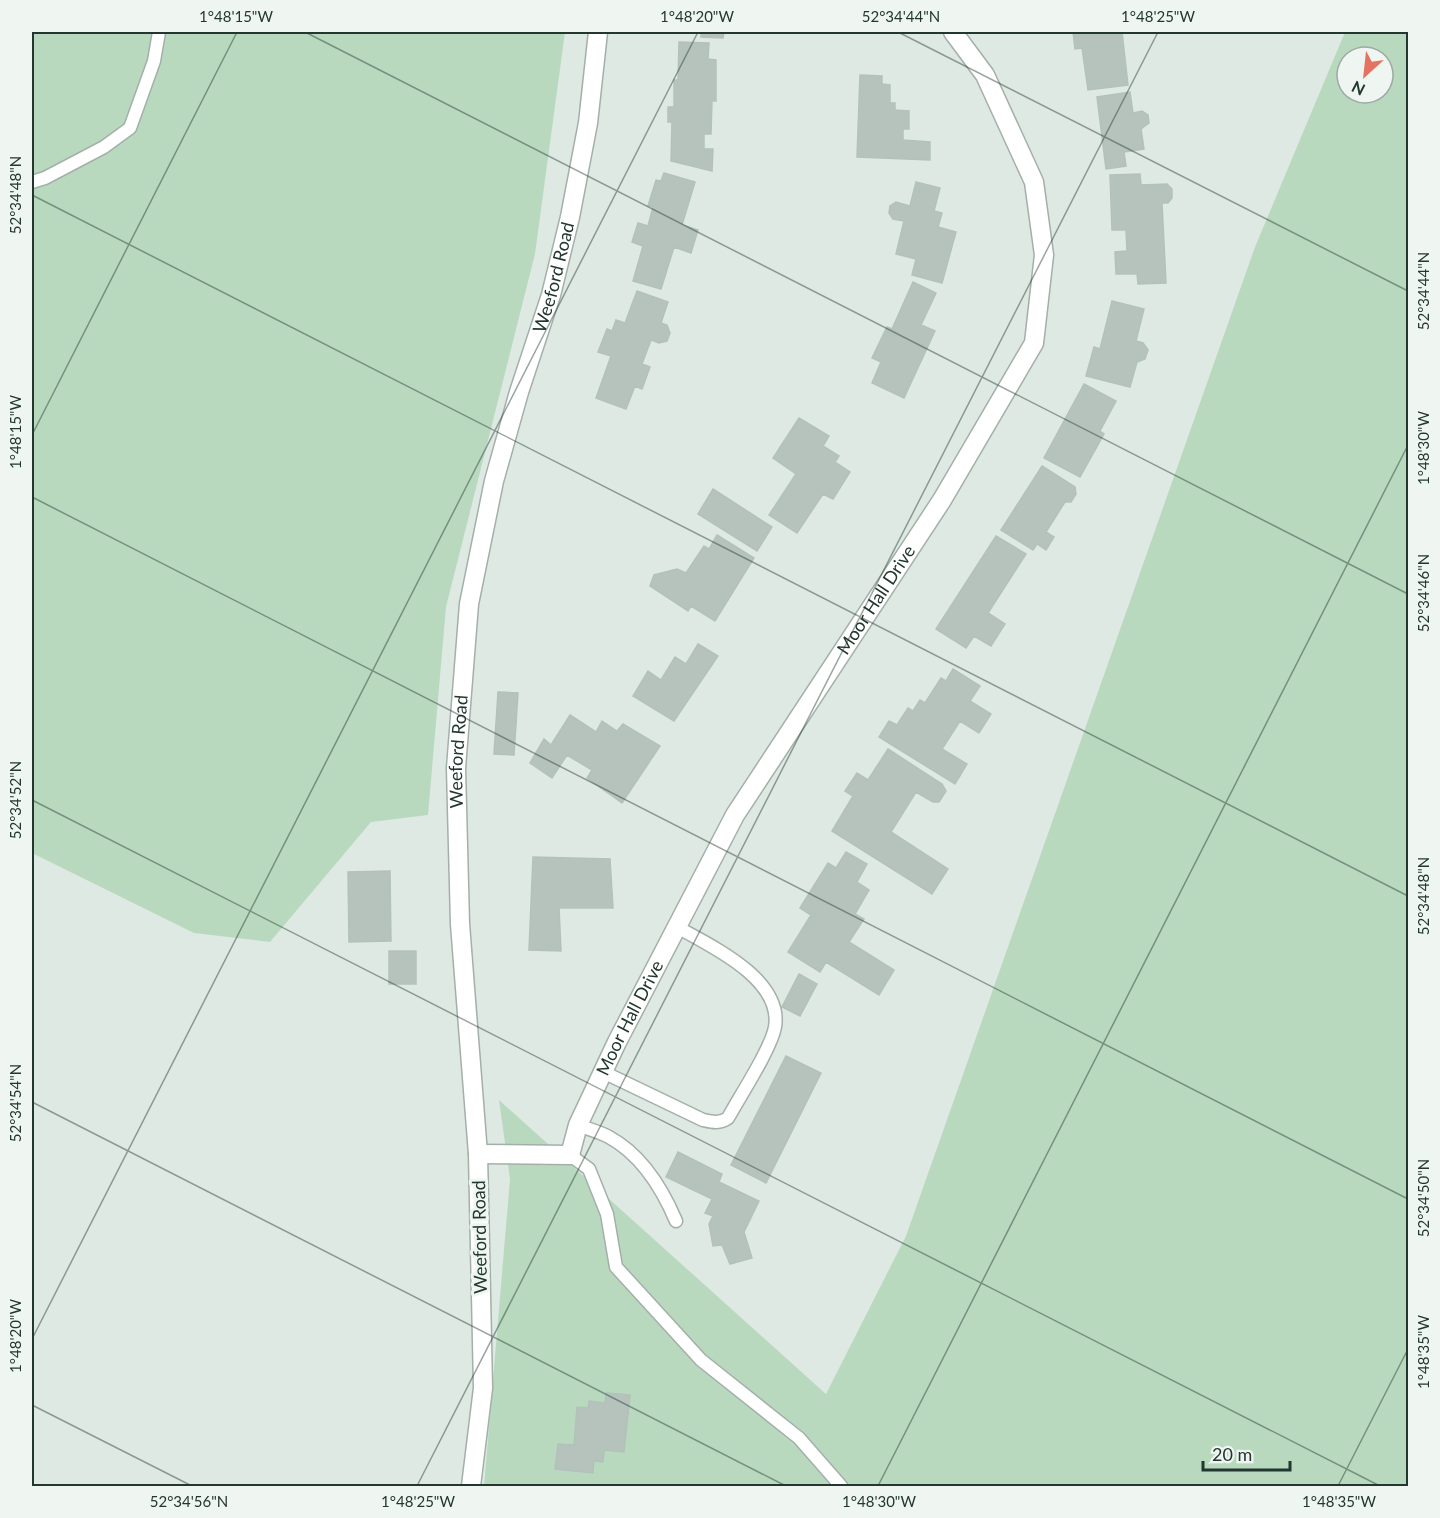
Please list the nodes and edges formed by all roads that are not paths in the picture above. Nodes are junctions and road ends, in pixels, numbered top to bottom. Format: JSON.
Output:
{"nodes":[{"id":1,"x":159,"y":32,"type":"edge"},
{"id":2,"x":598,"y":32,"type":"edge"},
{"id":3,"x":953,"y":32,"type":"edge"},
{"id":4,"x":32,"y":182,"type":"edge"},
{"id":5,"x":677,"y":927,"type":"junction"},
{"id":6,"x":603,"y":1072,"type":"junction"},
{"id":7,"x":578,"y":1125,"type":"junction"},
{"id":8,"x":478,"y":1154,"type":"junction"},
{"id":9,"x":570,"y":1155,"type":"junction"},
{"id":10,"x":676,"y":1221,"type":"dead end"},
{"id":11,"x":471,"y":1486,"type":"edge"},
{"id":12,"x":841,"y":1486,"type":"edge"}],
"edges":[{"from":1,"to":4,"type":"lane"},
{"from":2,"to":8,"type":"street","name":"Weeford Road"},
{"from":3,"to":5,"type":"street","name":"Moor Hall Drive"},
{"from":5,"to":6,"type":"street","name":"Moor Hall Drive"},
{"from":5,"to":6,"type":"lane"},
{"from":6,"to":7,"type":"street","name":"Moor Hall Drive"},
{"from":7,"to":9,"type":"street","name":"Moor Hall Drive"},
{"from":7,"to":10,"type":"lane"},
{"from":8,"to":9,"type":"street"},
{"from":8,"to":11,"type":"street","name":"Weeford Road"},
{"from":9,"to":12,"type":"lane"}]}
